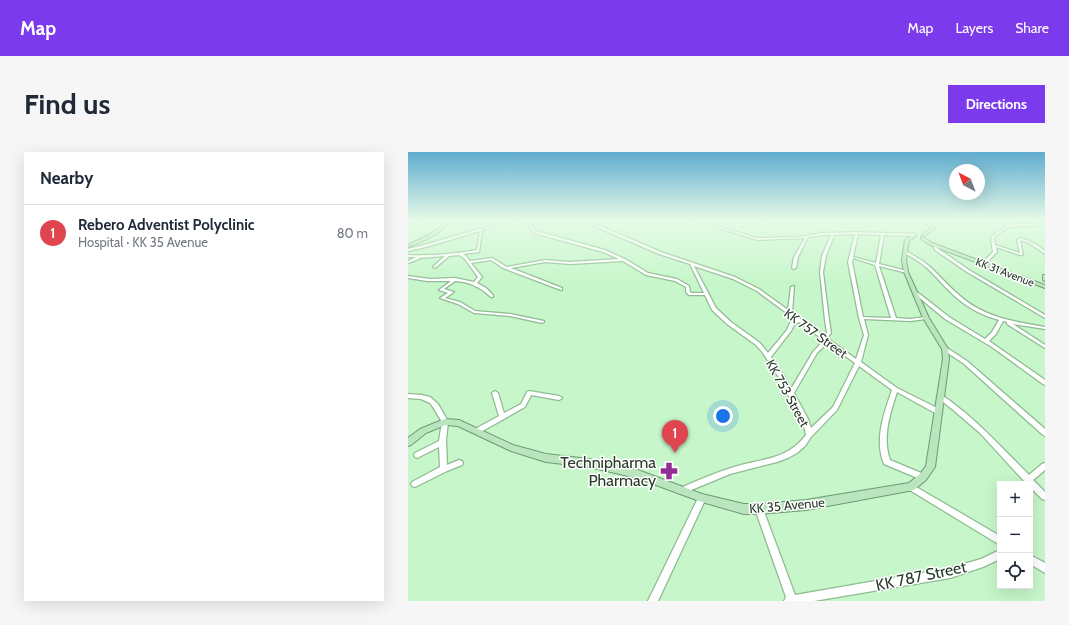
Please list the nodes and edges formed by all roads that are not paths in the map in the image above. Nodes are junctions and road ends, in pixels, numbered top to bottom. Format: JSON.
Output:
{"nodes":[{"id":1,"x":417,"y":241,"type":"edge"},
{"id":2,"x":441,"y":241,"type":"edge"},
{"id":3,"x":479,"y":241,"type":"edge"},
{"id":4,"x":568,"y":241,"type":"edge"},
{"id":5,"x":632,"y":241,"type":"edge"},
{"id":6,"x":805,"y":241,"type":"edge"},
{"id":7,"x":831,"y":241,"type":"edge"},
{"id":8,"x":855,"y":241,"type":"edge"},
{"id":9,"x":882,"y":241,"type":"edge"},
{"id":10,"x":907,"y":241,"type":"edge"},
{"id":11,"x":927,"y":241,"type":"edge"},
{"id":12,"x":993,"y":241,"type":"edge"},
{"id":13,"x":1018,"y":241,"type":"edge"},
{"id":14,"x":1030,"y":241,"type":"edge"},
{"id":15,"x":934,"y":245,"type":"junction"},
{"id":16,"x":408,"y":246,"type":"edge"},
{"id":17,"x":994,"y":246,"type":"junction"},
{"id":18,"x":408,"y":250,"type":"edge"},
{"id":19,"x":905,"y":252,"type":"junction"},
{"id":20,"x":1045,"y":253,"type":"edge"},
{"id":21,"x":460,"y":254,"type":"junction"},
{"id":22,"x":408,"y":256,"type":"edge"},
{"id":23,"x":447,"y":256,"type":"junction"},
{"id":24,"x":420,"y":257,"type":"junction"},
{"id":25,"x":851,"y":257,"type":"junction"},
{"id":26,"x":624,"y":260,"type":"junction"},
{"id":27,"x":408,"y":262,"type":"edge"},
{"id":28,"x":469,"y":262,"type":"junction"},
{"id":29,"x":691,"y":263,"type":"junction"},
{"id":30,"x":877,"y":265,"type":"junction"},
{"id":31,"x":989,"y":266,"type":"junction"},
{"id":32,"x":435,"y":267,"type":"dead end"},
{"id":33,"x":507,"y":268,"type":"junction"},
{"id":34,"x":794,"y":268,"type":"dead end"},
{"id":35,"x":906,"y":272,"type":"junction"},
{"id":36,"x":1045,"y":276,"type":"edge"},
{"id":37,"x":408,"y":277,"type":"edge"},
{"id":38,"x":455,"y":279,"type":"junction"},
{"id":39,"x":1045,"y":280,"type":"edge"},
{"id":40,"x":475,"y":283,"type":"junction"},
{"id":41,"x":793,"y":287,"type":"dead end"},
{"id":42,"x":1045,"y":287,"type":"edge"},
{"id":43,"x":560,"y":289,"type":"dead end"},
{"id":44,"x":916,"y":293,"type":"junction"},
{"id":45,"x":707,"y":294,"type":"junction"},
{"id":46,"x":492,"y":296,"type":"dead end"},
{"id":47,"x":790,"y":315,"type":"junction"},
{"id":48,"x":1045,"y":317,"type":"edge"},
{"id":49,"x":861,"y":318,"type":"junction"},
{"id":50,"x":926,"y":318,"type":"junction"},
{"id":51,"x":894,"y":319,"type":"junction"},
{"id":52,"x":798,"y":320,"type":"junction"},
{"id":53,"x":1001,"y":321,"type":"junction"},
{"id":54,"x":542,"y":322,"type":"dead end"},
{"id":55,"x":1007,"y":322,"type":"junction"},
{"id":56,"x":1045,"y":328,"type":"edge"},
{"id":57,"x":824,"y":340,"type":"junction"},
{"id":58,"x":986,"y":342,"type":"junction"},
{"id":59,"x":1045,"y":347,"type":"edge"},
{"id":60,"x":945,"y":349,"type":"junction"},
{"id":61,"x":768,"y":357,"type":"junction"},
{"id":62,"x":858,"y":363,"type":"junction"},
{"id":63,"x":1045,"y":383,"type":"edge"},
{"id":64,"x":895,"y":389,"type":"junction"},
{"id":65,"x":495,"y":393,"type":"dead end"},
{"id":66,"x":790,"y":394,"type":"junction"},
{"id":67,"x":408,"y":396,"type":"edge"},
{"id":68,"x":940,"y":397,"type":"junction"},
{"id":69,"x":559,"y":398,"type":"dead end"},
{"id":70,"x":937,"y":411,"type":"junction"},
{"id":71,"x":502,"y":417,"type":"junction"},
{"id":72,"x":445,"y":422,"type":"junction"},
{"id":73,"x":477,"y":431,"type":"junction"},
{"id":74,"x":1045,"y":433,"type":"edge"},
{"id":75,"x":809,"y":435,"type":"junction"},
{"id":76,"x":442,"y":442,"type":"junction"},
{"id":77,"x":408,"y":443,"type":"edge"},
{"id":78,"x":417,"y":455,"type":"dead end"},
{"id":79,"x":459,"y":463,"type":"dead end"},
{"id":80,"x":1045,"y":466,"type":"edge"},
{"id":81,"x":444,"y":469,"type":"junction"},
{"id":82,"x":923,"y":477,"type":"junction"},
{"id":83,"x":1028,"y":480,"type":"junction"},
{"id":84,"x":414,"y":484,"type":"dead end"},
{"id":85,"x":911,"y":487,"type":"junction"},
{"id":86,"x":681,"y":491,"type":"junction"},
{"id":87,"x":1045,"y":497,"type":"edge"},
{"id":88,"x":702,"y":498,"type":"junction"},
{"id":89,"x":759,"y":509,"type":"junction"},
{"id":90,"x":997,"y":539,"type":"edge"},
{"id":91,"x":997,"y":556,"type":"edge"},
{"id":92,"x":1033,"y":561,"type":"edge"},
{"id":93,"x":1045,"y":568,"type":"edge"},
{"id":94,"x":790,"y":600,"type":"edge"},
{"id":95,"x":653,"y":601,"type":"edge"}],
"edges":[{"from":1,"to":16,"type":"main road"},
{"from":2,"to":18,"type":"street"},
{"from":3,"to":21,"type":"street"},
{"from":4,"to":26,"type":"street"},
{"from":5,"to":29,"type":"street","name":"KK 757 Street"},
{"from":6,"to":34,"type":"street"},
{"from":7,"to":57,"type":"street"},
{"from":8,"to":25,"type":"street"},
{"from":9,"to":30,"type":"street"},
{"from":10,"to":19,"type":"main road"},
{"from":11,"to":15,"type":"main road","name":"KK 31 Avenue"},
{"from":12,"to":17,"type":"street"},
{"from":13,"to":17,"type":"street"},
{"from":14,"to":20,"type":"street"},
{"from":15,"to":31,"type":"main road","name":"KK 31 Avenue"},
{"from":15,"to":48,"type":"street"},
{"from":17,"to":31,"type":"street"},
{"from":19,"to":35,"type":"main road"},
{"from":19,"to":53,"type":"street"},
{"from":21,"to":23,"type":"street"},
{"from":21,"to":28,"type":"street"},
{"from":22,"to":24,"type":"street"},
{"from":23,"to":24,"type":"street"},
{"from":23,"to":32,"type":"street"},
{"from":24,"to":27,"type":"street"},
{"from":25,"to":30,"type":"street"},
{"from":25,"to":49,"type":"street"},
{"from":26,"to":33,"type":"street"},
{"from":26,"to":45,"type":"street"},
{"from":28,"to":33,"type":"street"},
{"from":28,"to":40,"type":"street"},
{"from":29,"to":45,"type":"street","name":"KK 753 Street"},
{"from":29,"to":47,"type":"street","name":"KK 757 Street"},
{"from":30,"to":35,"type":"street"},
{"from":30,"to":51,"type":"street"},
{"from":31,"to":42,"type":"main road","name":"KK 31 Avenue"},
{"from":33,"to":43,"type":"street"},
{"from":35,"to":44,"type":"main road"},
{"from":36,"to":39,"type":"main road"},
{"from":37,"to":38,"type":"street"},
{"from":38,"to":40,"type":"street"},
{"from":38,"to":54,"type":"street"},
{"from":40,"to":46,"type":"street"},
{"from":41,"to":47,"type":"street"},
{"from":44,"to":50,"type":"main road"},
{"from":44,"to":58,"type":"street"},
{"from":45,"to":61,"type":"street","name":"KK 753 Street"},
{"from":47,"to":52,"type":"street","name":"KK 757 Street"},
{"from":49,"to":51,"type":"street"},
{"from":49,"to":62,"type":"street"},
{"from":50,"to":51,"type":"street"},
{"from":50,"to":60,"type":"main road"},
{"from":52,"to":57,"type":"street","name":"KK 757 Street"},
{"from":52,"to":61,"type":"street"},
{"from":53,"to":55,"type":"street"},
{"from":53,"to":58,"type":"street"},
{"from":55,"to":56,"type":"street"},
{"from":55,"to":59,"type":"street"},
{"from":57,"to":62,"type":"street","name":"KK 757 Street"},
{"from":57,"to":66,"type":"street"},
{"from":58,"to":63,"type":"street"},
{"from":60,"to":68,"type":"main road"},
{"from":60,"to":74,"type":"street"},
{"from":61,"to":66,"type":"street","name":"KK 753 Street"},
{"from":62,"to":64,"type":"street","name":"KK 757 Street"},
{"from":62,"to":75,"type":"street"},
{"from":64,"to":70,"type":"street","name":"KK 757 Street"},
{"from":64,"to":82,"type":"street"},
{"from":65,"to":71,"type":"street"},
{"from":66,"to":75,"type":"street","name":"KK 753 Street"},
{"from":67,"to":72,"type":"street"},
{"from":68,"to":70,"type":"main road"},
{"from":68,"to":83,"type":"street"},
{"from":69,"to":71,"type":"street"},
{"from":70,"to":82,"type":"main road"},
{"from":71,"to":73,"type":"street"},
{"from":72,"to":73,"type":"main road","name":"KK 35 Avenue"},
{"from":72,"to":76,"type":"street"},
{"from":72,"to":77,"type":"main road"},
{"from":73,"to":86,"type":"main road","name":"KK 35 Avenue"},
{"from":75,"to":86,"type":"street","name":"KK 753 Street"},
{"from":76,"to":78,"type":"street"},
{"from":76,"to":81,"type":"street"},
{"from":79,"to":81,"type":"street"},
{"from":80,"to":83,"type":"street"},
{"from":81,"to":84,"type":"street"},
{"from":82,"to":85,"type":"main road"},
{"from":83,"to":87,"type":"street"},
{"from":85,"to":89,"type":"main road","name":"KK 35 Avenue"},
{"from":85,"to":90,"type":"street"},
{"from":86,"to":88,"type":"main road","name":"KK 35 Avenue"},
{"from":88,"to":89,"type":"main road","name":"KK 35 Avenue"},
{"from":88,"to":95,"type":"street"},
{"from":89,"to":94,"type":"street"},
{"from":91,"to":94,"type":"street","name":"KK 787 Street"},
{"from":92,"to":93,"type":"street"}]}
